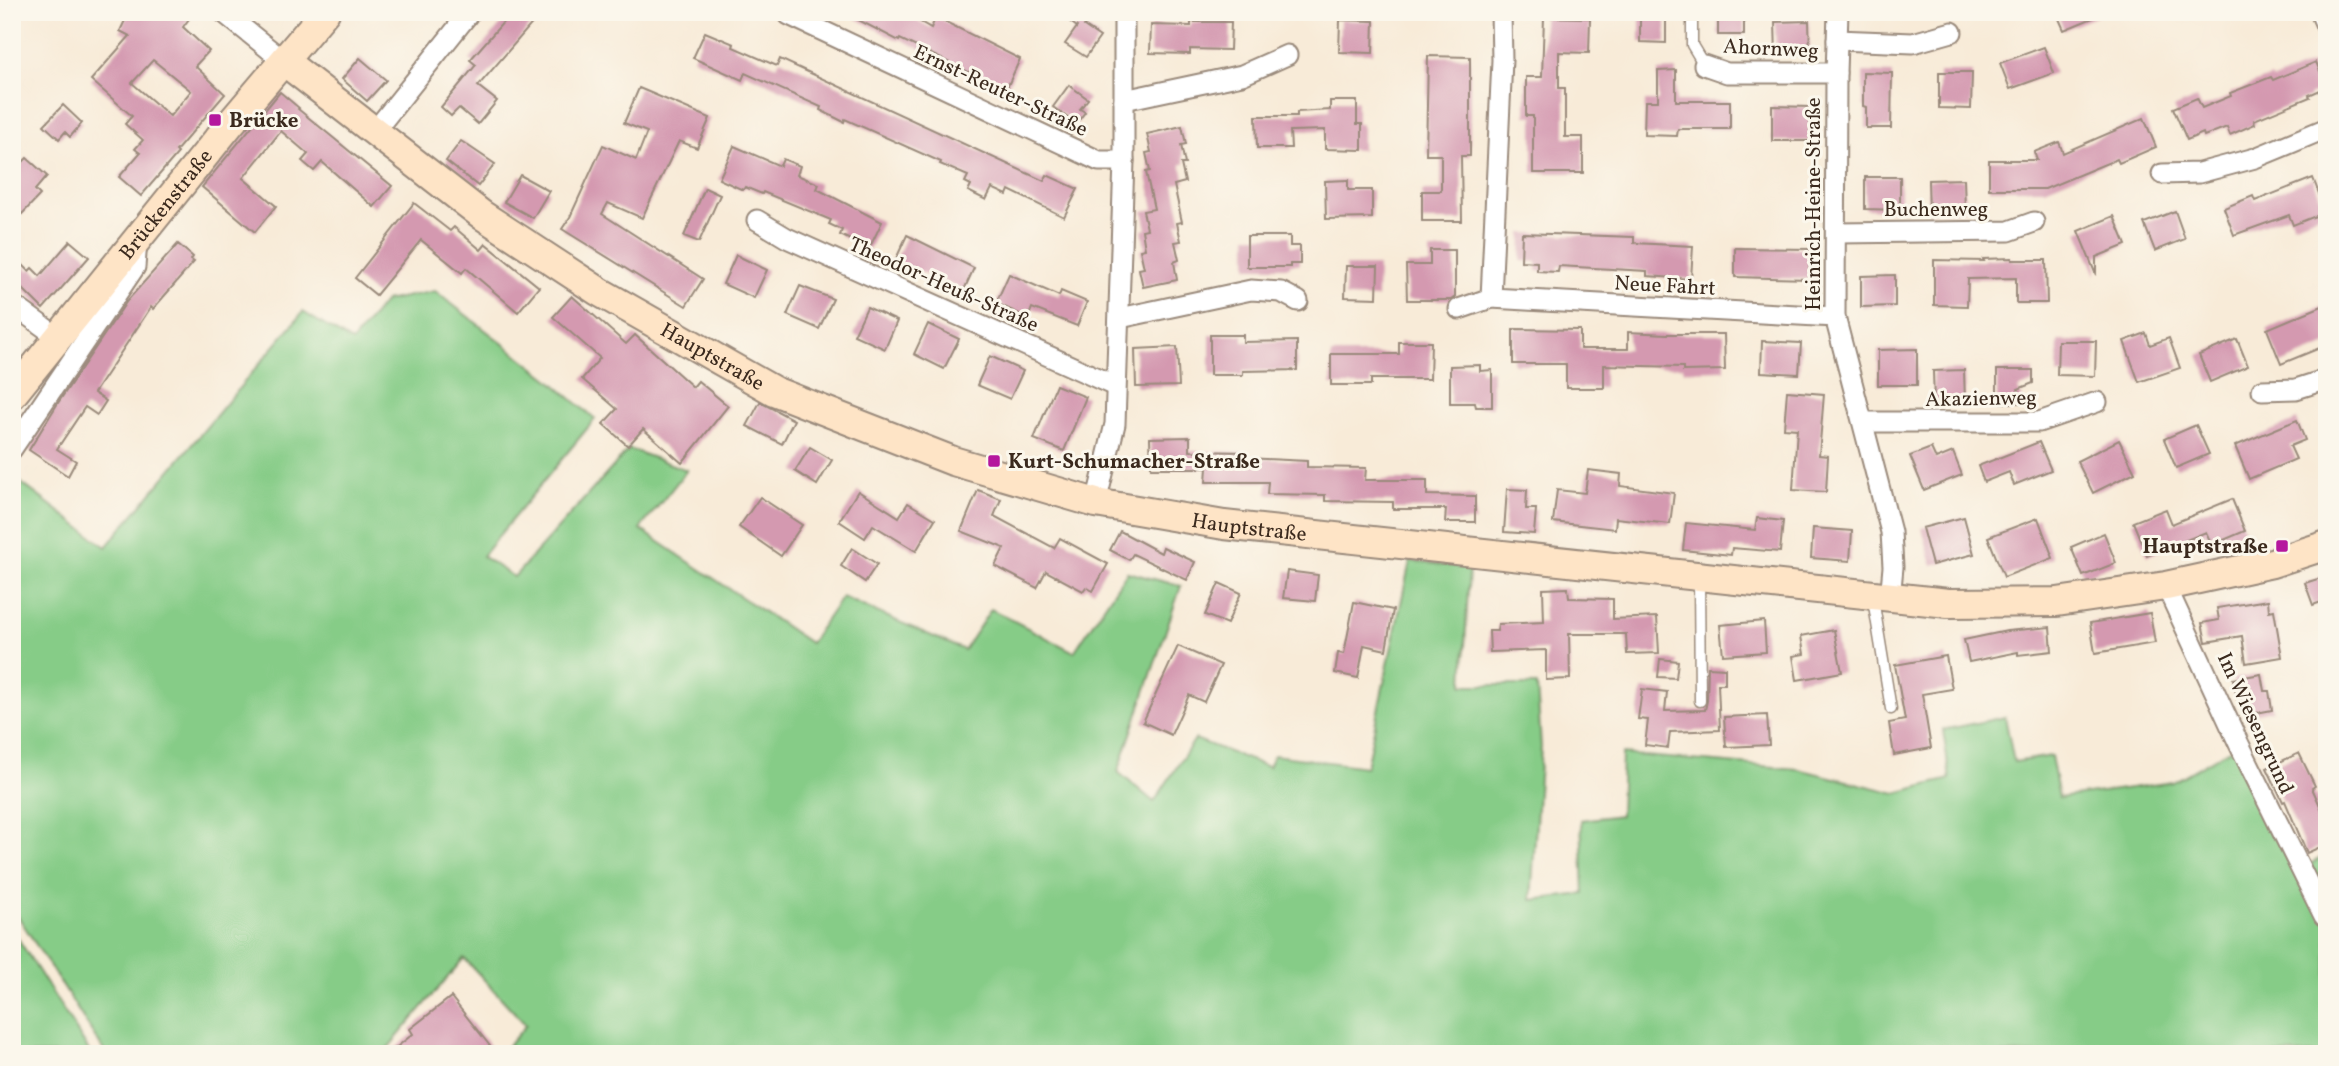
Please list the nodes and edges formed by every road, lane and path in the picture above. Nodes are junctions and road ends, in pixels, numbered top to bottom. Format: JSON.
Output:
{"nodes":[{"id":1,"x":223,"y":12,"type":"edge"},
{"id":2,"x":325,"y":12,"type":"edge"},
{"id":3,"x":470,"y":12,"type":"edge"},
{"id":4,"x":787,"y":12,"type":"edge"},
{"id":5,"x":1124,"y":12,"type":"edge"},
{"id":6,"x":1502,"y":12,"type":"edge"},
{"id":7,"x":1692,"y":12,"type":"edge"},
{"id":8,"x":1838,"y":12,"type":"edge"},
{"id":9,"x":2320,"y":12,"type":"edge"},
{"id":10,"x":2327,"y":28,"type":"edge"},
{"id":11,"x":1952,"y":32,"type":"dead end"},
{"id":12,"x":1837,"y":40,"type":"junction"},
{"id":13,"x":1287,"y":55,"type":"dead end"},
{"id":14,"x":285,"y":62,"type":"junction"},
{"id":15,"x":1704,"y":65,"type":"joint"},
{"id":16,"x":1836,"y":74,"type":"junction"},
{"id":17,"x":1124,"y":100,"type":"junction"},
{"id":18,"x":2327,"y":128,"type":"edge"},
{"id":19,"x":374,"y":132,"type":"junction"},
{"id":20,"x":1124,"y":161,"type":"junction"},
{"id":21,"x":2162,"y":174,"type":"dead end"},
{"id":22,"x":757,"y":220,"type":"dead end"},
{"id":23,"x":2035,"y":222,"type":"dead end"},
{"id":24,"x":1837,"y":233,"type":"junction"},
{"id":25,"x":137,"y":241,"type":"junction"},
{"id":26,"x":1491,"y":298,"type":"junction"},
{"id":27,"x":1298,"y":301,"type":"dead end"},
{"id":28,"x":12,"y":304,"type":"edge"},
{"id":29,"x":1459,"y":309,"type":"dead end"},
{"id":30,"x":1835,"y":317,"type":"junction"},
{"id":31,"x":1119,"y":318,"type":"junction"},
{"id":32,"x":59,"y":338,"type":"junction"},
{"id":33,"x":2327,"y":379,"type":"edge"},
{"id":34,"x":1115,"y":386,"type":"junction"},
{"id":35,"x":2262,"y":390,"type":"dead end"},
{"id":36,"x":12,"y":395,"type":"edge"},
{"id":37,"x":2097,"y":402,"type":"dead end"},
{"id":38,"x":1863,"y":422,"type":"junction"},
{"id":39,"x":12,"y":449,"type":"edge"},
{"id":40,"x":1096,"y":503,"type":"junction"},
{"id":41,"x":2327,"y":545,"type":"edge"},
{"id":42,"x":1699,"y":575,"type":"junction"},
{"id":43,"x":2166,"y":586,"type":"junction"},
{"id":44,"x":1881,"y":598,"type":"junction"},
{"id":45,"x":1700,"y":701,"type":"dead end"},
{"id":46,"x":1891,"y":709,"type":"dead end"},
{"id":47,"x":2325,"y":916,"type":"dead end"}],
"edges":[{"from":1,"to":14,"type":"street"},
{"from":2,"to":14,"type":"street","name":"Brückenstraße"},
{"from":3,"to":19,"type":"street"},
{"from":4,"to":20,"type":"street","name":"Ernst-Reuter-Straße"},
{"from":5,"to":17,"type":"street"},
{"from":6,"to":26,"type":"street"},
{"from":7,"to":15,"type":"lane"},
{"from":8,"to":12,"type":"street","name":"Heinrich-Heine-Straße"},
{"from":9,"to":10,"type":"street"},
{"from":11,"to":12,"type":"street"},
{"from":12,"to":16,"type":"street","name":"Heinrich-Heine-Straße"},
{"from":13,"to":17,"type":"street"},
{"from":14,"to":19,"type":"street","name":"Hauptstraße"},
{"from":14,"to":25,"type":"street","name":"Brückenstraße"},
{"from":15,"to":16,"type":"street","name":"Ahornweg"},
{"from":16,"to":24,"type":"street","name":"Heinrich-Heine-Straße"},
{"from":17,"to":20,"type":"street"},
{"from":18,"to":21,"type":"street"},
{"from":19,"to":40,"type":"street","name":"Hauptstraße"},
{"from":20,"to":31,"type":"street"},
{"from":22,"to":34,"type":"street","name":"Theodor-Heuß-Straße"},
{"from":23,"to":24,"type":"street","name":"Buchenweg"},
{"from":24,"to":30,"type":"street","name":"Heinrich-Heine-Straße"},
{"from":25,"to":32,"type":"street"},
{"from":25,"to":39,"type":"street","name":"Brückenstraße"},
{"from":26,"to":29,"type":"street","name":"Neue Fahrt"},
{"from":26,"to":30,"type":"street","name":"Neue Fahrt"},
{"from":27,"to":31,"type":"street"},
{"from":28,"to":32,"type":"street"},
{"from":30,"to":38,"type":"street","name":"Heinrich-Heine-Straße"},
{"from":31,"to":34,"type":"street"},
{"from":32,"to":36,"type":"street"},
{"from":33,"to":35,"type":"street"},
{"from":34,"to":40,"type":"street"},
{"from":37,"to":38,"type":"street","name":"Akazienweg"},
{"from":38,"to":44,"type":"street","name":"Heinrich-Heine-Straße"},
{"from":40,"to":42,"type":"street","name":"Hauptstraße"},
{"from":41,"to":43,"type":"street","name":"Hauptstraße"},
{"from":42,"to":44,"type":"street","name":"Hauptstraße"},
{"from":42,"to":45,"type":"lane"},
{"from":43,"to":44,"type":"street","name":"Hauptstraße"},
{"from":43,"to":47,"type":"street","name":"Im Wiesengrund"},
{"from":44,"to":46,"type":"lane"}]}
